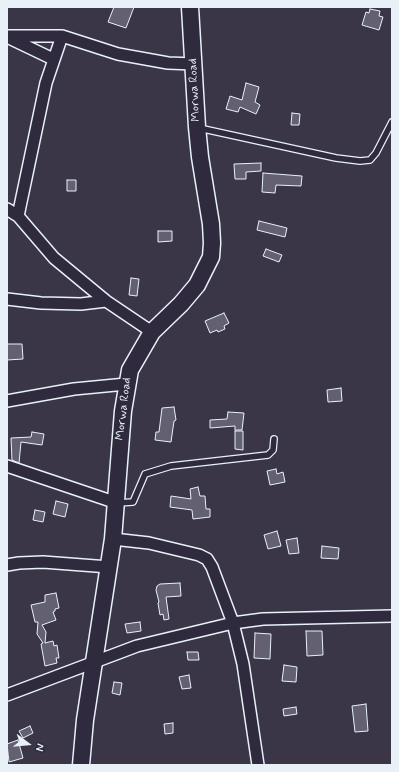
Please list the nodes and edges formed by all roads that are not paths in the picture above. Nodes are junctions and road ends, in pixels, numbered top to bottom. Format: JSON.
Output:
{"nodes":[{"id":1,"x":190,"y":7,"type":"edge"},
{"id":2,"x":62,"y":36,"type":"junction"},
{"id":3,"x":7,"y":37,"type":"edge"},
{"id":4,"x":53,"y":59,"type":"junction"},
{"id":5,"x":194,"y":64,"type":"junction"},
{"id":6,"x":392,"y":122,"type":"edge"},
{"id":7,"x":197,"y":127,"type":"junction"},
{"id":8,"x":7,"y":209,"type":"edge"},
{"id":9,"x":18,"y":216,"type":"junction"},
{"id":10,"x":7,"y":299,"type":"edge"},
{"id":11,"x":106,"y":301,"type":"junction"},
{"id":12,"x":152,"y":332,"type":"junction"},
{"id":13,"x":126,"y":384,"type":"junction"},
{"id":14,"x":7,"y":401,"type":"edge"},
{"id":15,"x":274,"y":439,"type":"dead end"},
{"id":16,"x":7,"y":466,"type":"edge"},
{"id":17,"x":117,"y":503,"type":"junction"},
{"id":18,"x":113,"y":539,"type":"junction"},
{"id":19,"x":7,"y":565,"type":"edge"},
{"id":20,"x":109,"y":566,"type":"junction"},
{"id":21,"x":392,"y":616,"type":"edge"},
{"id":22,"x":233,"y":623,"type":"junction"},
{"id":23,"x":94,"y":662,"type":"junction"},
{"id":24,"x":7,"y":695,"type":"edge"},
{"id":25,"x":81,"y":765,"type":"edge"},
{"id":26,"x":258,"y":765,"type":"edge"}],
"edges":[{"from":1,"to":5,"type":"main road","name":"Morwa Road"},
{"from":2,"to":3,"type":"street"},
{"from":2,"to":4,"type":"street"},
{"from":2,"to":5,"type":"street"},
{"from":3,"to":4,"type":"street"},
{"from":4,"to":9,"type":"street"},
{"from":5,"to":7,"type":"main road","name":"Morwa Road"},
{"from":6,"to":7,"type":"lane"},
{"from":7,"to":12,"type":"main road","name":"Morwa Road"},
{"from":8,"to":9,"type":"street"},
{"from":9,"to":11,"type":"street"},
{"from":10,"to":11,"type":"street"},
{"from":11,"to":12,"type":"street"},
{"from":12,"to":13,"type":"main road","name":"Morwa Road"},
{"from":13,"to":14,"type":"street"},
{"from":13,"to":17,"type":"main road","name":"Morwa Road"},
{"from":15,"to":17,"type":"lane"},
{"from":16,"to":17,"type":"street"},
{"from":17,"to":18,"type":"main road","name":"Morwa Road"},
{"from":18,"to":20,"type":"main road","name":"Morwa Road"},
{"from":18,"to":22,"type":"street"},
{"from":19,"to":20,"type":"street"},
{"from":20,"to":23,"type":"main road","name":"Morwa Road"},
{"from":21,"to":22,"type":"street"},
{"from":22,"to":23,"type":"street"},
{"from":22,"to":26,"type":"street"},
{"from":23,"to":24,"type":"street"},
{"from":23,"to":25,"type":"main road","name":"Morwa Road"}]}
